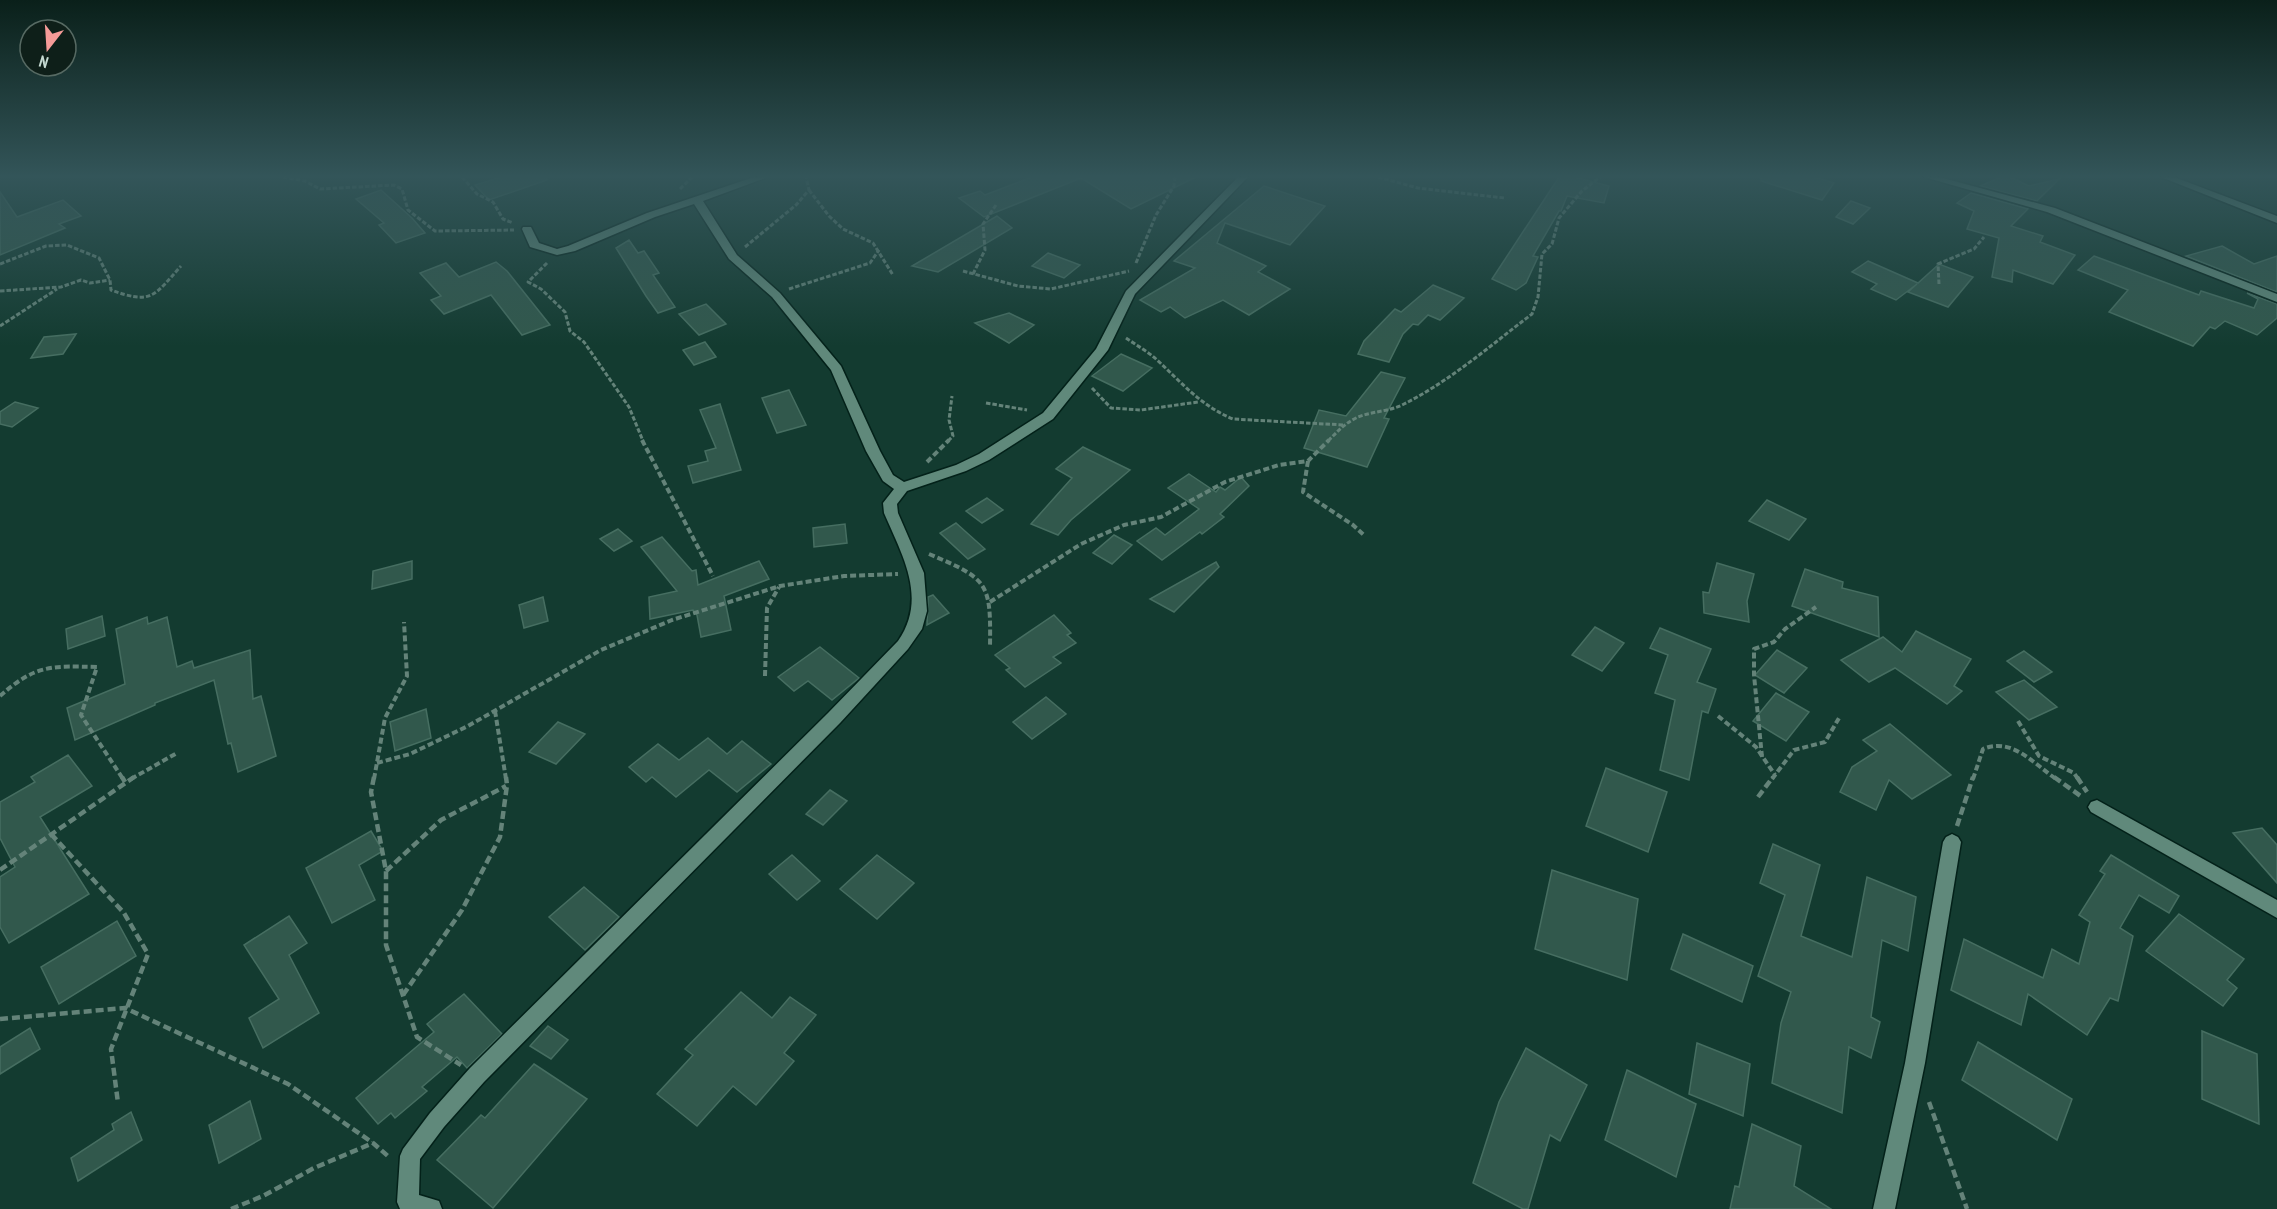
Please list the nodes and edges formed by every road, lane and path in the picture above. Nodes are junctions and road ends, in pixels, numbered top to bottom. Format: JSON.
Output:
{"nodes":[{"id":1,"x":529,"y":233,"type":"edge"},
{"id":2,"x":606,"y":233,"type":"edge"},
{"id":3,"x":718,"y":233,"type":"edge"},
{"id":4,"x":762,"y":233,"type":"edge"},
{"id":5,"x":849,"y":233,"type":"edge"},
{"id":6,"x":986,"y":233,"type":"edge"},
{"id":7,"x":1148,"y":233,"type":"edge"},
{"id":8,"x":1188,"y":233,"type":"edge"},
{"id":9,"x":1555,"y":233,"type":"edge"},
{"id":10,"x":2111,"y":233,"type":"edge"},
{"id":11,"x":1984,"y":237,"type":"dead end"},
{"id":12,"x":879,"y":250,"type":"junction"},
{"id":13,"x":557,"y":252,"type":"junction"},
{"id":14,"x":733,"y":257,"type":"junction"},
{"id":15,"x":0,"y":264,"type":"edge"},
{"id":16,"x":181,"y":266,"type":"dead end"},
{"id":17,"x":963,"y":271,"type":"dead end"},
{"id":18,"x":974,"y":274,"type":"junction"},
{"id":19,"x":893,"y":275,"type":"dead end"},
{"id":20,"x":110,"y":280,"type":"junction"},
{"id":21,"x":1940,"y":284,"type":"dead end"},
{"id":22,"x":61,"y":287,"type":"junction"},
{"id":23,"x":0,"y":291,"type":"edge"},
{"id":24,"x":776,"y":295,"type":"junction"},
{"id":25,"x":2277,"y":298,"type":"edge"},
{"id":26,"x":0,"y":326,"type":"edge"},
{"id":27,"x":1113,"y":328,"type":"junction"},
{"id":28,"x":1082,"y":376,"type":"junction"},
{"id":29,"x":952,"y":396,"type":"dead end"},
{"id":30,"x":1199,"y":402,"type":"junction"},
{"id":31,"x":986,"y":403,"type":"dead end"},
{"id":32,"x":1048,"y":416,"type":"junction"},
{"id":33,"x":1344,"y":425,"type":"junction"},
{"id":34,"x":1308,"y":461,"type":"junction"},
{"id":35,"x":902,"y":488,"type":"junction"},
{"id":36,"x":1365,"y":537,"type":"dead end"},
{"id":37,"x":906,"y":544,"type":"junction"},
{"id":38,"x":917,"y":573,"type":"junction"},
{"id":39,"x":713,"y":576,"type":"dead end"},
{"id":40,"x":780,"y":586,"type":"junction"},
{"id":41,"x":990,"y":602,"type":"junction"},
{"id":42,"x":1816,"y":607,"type":"dead end"},
{"id":43,"x":404,"y":622,"type":"dead end"},
{"id":44,"x":990,"y":646,"type":"dead end"},
{"id":45,"x":765,"y":676,"type":"dead end"},
{"id":46,"x":0,"y":696,"type":"edge"},
{"id":47,"x":495,"y":711,"type":"junction"},
{"id":48,"x":1718,"y":716,"type":"dead end"},
{"id":49,"x":1839,"y":718,"type":"dead end"},
{"id":50,"x":2018,"y":721,"type":"dead end"},
{"id":51,"x":177,"y":753,"type":"dead end"},
{"id":52,"x":1762,"y":757,"type":"junction"},
{"id":53,"x":377,"y":763,"type":"junction"},
{"id":54,"x":1775,"y":775,"type":"junction"},
{"id":55,"x":125,"y":782,"type":"junction"},
{"id":56,"x":507,"y":785,"type":"junction"},
{"id":57,"x":1758,"y":797,"type":"dead end"},
{"id":58,"x":2097,"y":807,"type":"junction"},
{"id":59,"x":51,"y":834,"type":"junction"},
{"id":60,"x":1952,"y":842,"type":"joint"},
{"id":61,"x":0,"y":870,"type":"edge"},
{"id":62,"x":386,"y":871,"type":"junction"},
{"id":63,"x":2277,"y":910,"type":"edge"},
{"id":64,"x":403,"y":995,"type":"junction"},
{"id":65,"x":125,"y":1008,"type":"junction"},
{"id":66,"x":0,"y":1020,"type":"edge"},
{"id":67,"x":477,"y":1075,"type":"junction"},
{"id":68,"x":1927,"y":1096,"type":"dead end"},
{"id":69,"x":118,"y":1103,"type":"dead end"},
{"id":70,"x":373,"y":1143,"type":"junction"},
{"id":71,"x":398,"y":1165,"type":"dead end"},
{"id":72,"x":231,"y":1209,"type":"edge"},
{"id":73,"x":431,"y":1209,"type":"edge"},
{"id":74,"x":1884,"y":1209,"type":"edge"},
{"id":75,"x":1967,"y":1209,"type":"edge"}],
"edges":[{"from":1,"to":13,"type":"street"},
{"from":2,"to":13,"type":"street"},
{"from":3,"to":14,"type":"street"},
{"from":4,"to":14,"type":"path"},
{"from":5,"to":12,"type":"path"},
{"from":6,"to":18,"type":"path"},
{"from":7,"to":18,"type":"path"},
{"from":8,"to":27,"type":"street"},
{"from":9,"to":33,"type":"path"},
{"from":10,"to":25,"type":"street"},
{"from":11,"to":21,"type":"path"},
{"from":12,"to":19,"type":"path"},
{"from":12,"to":24,"type":"path"},
{"from":13,"to":39,"type":"path"},
{"from":14,"to":24,"type":"street"},
{"from":15,"to":20,"type":"path"},
{"from":16,"to":20,"type":"path"},
{"from":17,"to":18,"type":"path"},
{"from":20,"to":22,"type":"path"},
{"from":22,"to":23,"type":"path"},
{"from":22,"to":26,"type":"path"},
{"from":24,"to":35,"type":"street"},
{"from":27,"to":28,"type":"street"},
{"from":27,"to":30,"type":"path"},
{"from":28,"to":30,"type":"path"},
{"from":28,"to":32,"type":"street"},
{"from":29,"to":35,"type":"path"},
{"from":30,"to":33,"type":"path"},
{"from":31,"to":32,"type":"path"},
{"from":32,"to":35,"type":"street"},
{"from":33,"to":34,"type":"path"},
{"from":34,"to":36,"type":"path"},
{"from":34,"to":41,"type":"path"},
{"from":35,"to":37,"type":"street"},
{"from":37,"to":38,"type":"street"},
{"from":37,"to":41,"type":"path"},
{"from":38,"to":40,"type":"path"},
{"from":38,"to":67,"type":"street"},
{"from":40,"to":45,"type":"path"},
{"from":40,"to":47,"type":"path"},
{"from":41,"to":44,"type":"path"},
{"from":42,"to":52,"type":"path"},
{"from":43,"to":53,"type":"path"},
{"from":46,"to":55,"type":"path"},
{"from":47,"to":53,"type":"path"},
{"from":47,"to":56,"type":"path"},
{"from":48,"to":52,"type":"path"},
{"from":49,"to":54,"type":"path"},
{"from":50,"to":58,"type":"path"},
{"from":51,"to":55,"type":"path"},
{"from":52,"to":54,"type":"path"},
{"from":53,"to":62,"type":"path"},
{"from":54,"to":57,"type":"path"},
{"from":55,"to":59,"type":"path"},
{"from":56,"to":62,"type":"path"},
{"from":56,"to":64,"type":"path"},
{"from":58,"to":60,"type":"path"},
{"from":58,"to":63,"type":"street"},
{"from":59,"to":61,"type":"path"},
{"from":59,"to":65,"type":"path"},
{"from":60,"to":74,"type":"street"},
{"from":62,"to":64,"type":"path"},
{"from":64,"to":67,"type":"path"},
{"from":65,"to":66,"type":"path"},
{"from":65,"to":69,"type":"path"},
{"from":65,"to":70,"type":"path"},
{"from":67,"to":73,"type":"street"},
{"from":68,"to":75,"type":"path"},
{"from":70,"to":71,"type":"path"},
{"from":70,"to":72,"type":"path"}]}
